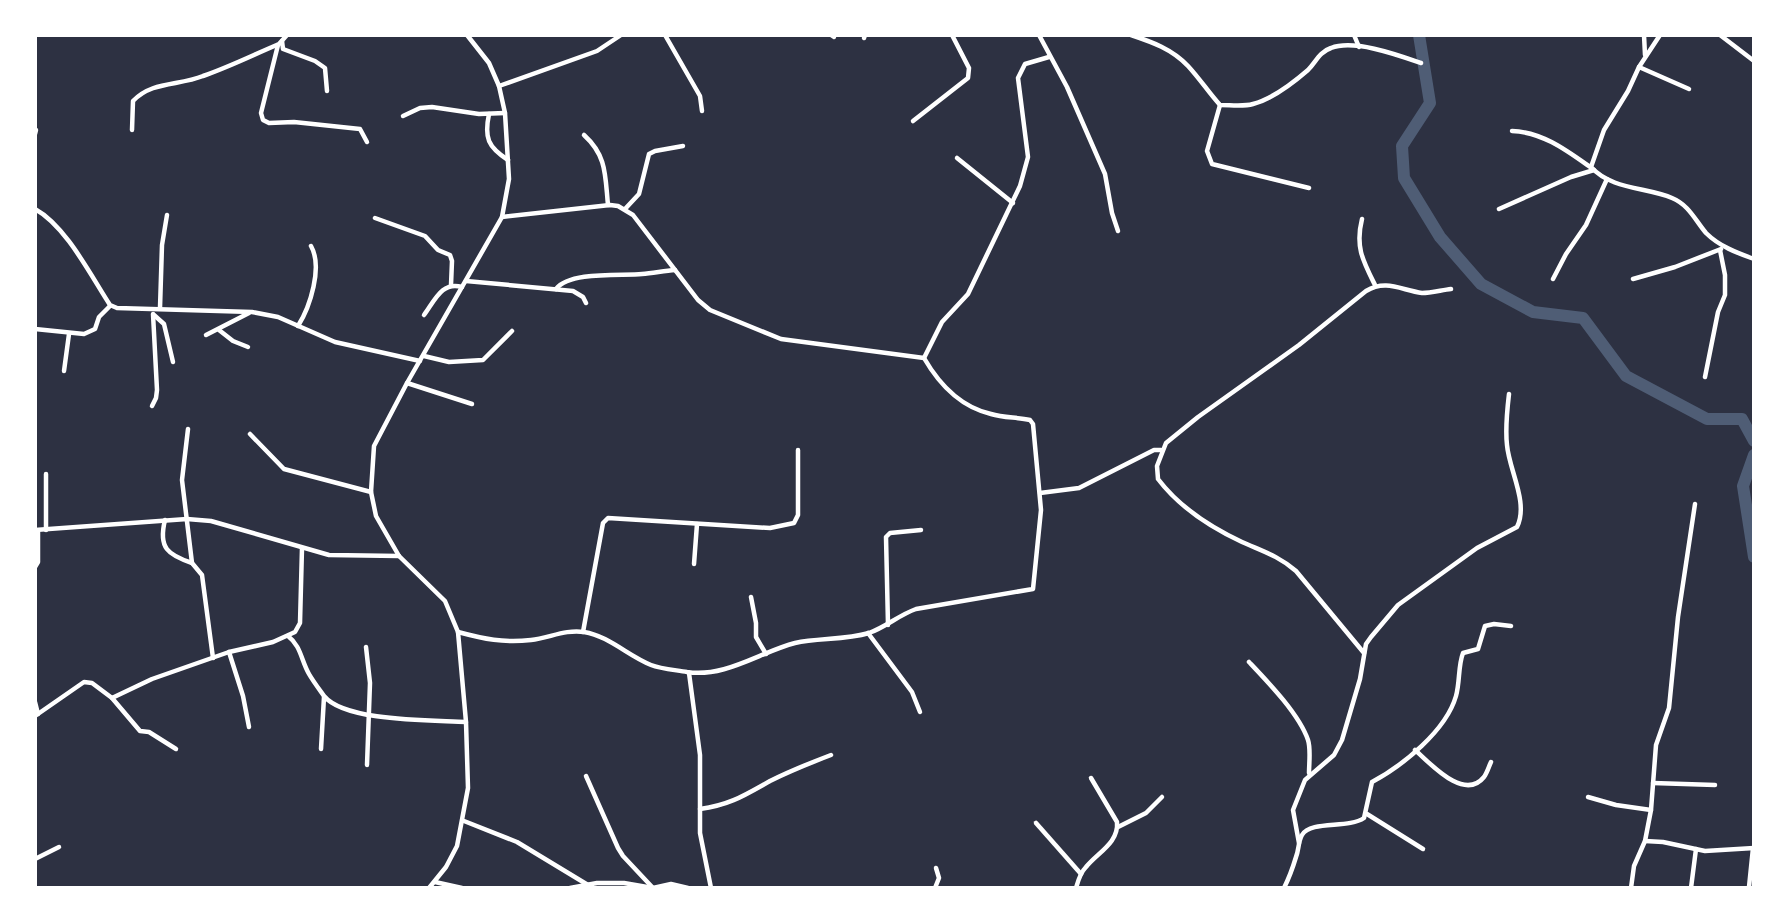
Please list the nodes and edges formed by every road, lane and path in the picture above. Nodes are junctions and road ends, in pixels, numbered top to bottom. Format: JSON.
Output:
{"nodes":[{"id":1,"x":287,"y":35,"type":"edge"},
{"id":2,"x":467,"y":35,"type":"edge"},
{"id":3,"x":621,"y":35,"type":"edge"},
{"id":4,"x":665,"y":35,"type":"edge"},
{"id":5,"x":952,"y":35,"type":"edge"},
{"id":6,"x":1039,"y":35,"type":"edge"},
{"id":7,"x":1131,"y":35,"type":"edge"},
{"id":8,"x":1354,"y":35,"type":"edge"},
{"id":9,"x":1644,"y":35,"type":"edge"},
{"id":10,"x":1660,"y":35,"type":"edge"},
{"id":11,"x":1720,"y":35,"type":"edge"},
{"id":12,"x":281,"y":42,"type":"junction"},
{"id":13,"x":1359,"y":47,"type":"junction"},
{"id":14,"x":1049,"y":57,"type":"junction"},
{"id":15,"x":1644,"y":58,"type":"junction"},
{"id":16,"x":1754,"y":61,"type":"edge"},
{"id":17,"x":1421,"y":63,"type":"dead end"},
{"id":18,"x":1639,"y":67,"type":"junction"},
{"id":19,"x":499,"y":86,"type":"junction"},
{"id":20,"x":1689,"y":89,"type":"dead end"},
{"id":21,"x":327,"y":91,"type":"dead end"},
{"id":22,"x":1220,"y":105,"type":"junction"},
{"id":23,"x":702,"y":111,"type":"dead end"},
{"id":24,"x":505,"y":113,"type":"junction"},
{"id":25,"x":489,"y":114,"type":"junction"},
{"id":26,"x":403,"y":116,"type":"dead end"},
{"id":27,"x":913,"y":121,"type":"dead end"},
{"id":28,"x":132,"y":130,"type":"dead end"},
{"id":29,"x":1512,"y":131,"type":"dead end"},
{"id":30,"x":584,"y":135,"type":"dead end"},
{"id":31,"x":368,"y":142,"type":"dead end"},
{"id":32,"x":683,"y":146,"type":"dead end"},
{"id":33,"x":957,"y":158,"type":"dead end"},
{"id":34,"x":508,"y":160,"type":"junction"},
{"id":35,"x":1593,"y":169,"type":"junction"},
{"id":36,"x":1608,"y":180,"type":"junction"},
{"id":37,"x":1309,"y":188,"type":"dead end"},
{"id":38,"x":1013,"y":203,"type":"junction"},
{"id":39,"x":608,"y":205,"type":"junction"},
{"id":40,"x":35,"y":209,"type":"edge"},
{"id":41,"x":625,"y":209,"type":"junction"},
{"id":42,"x":1499,"y":209,"type":"dead end"},
{"id":43,"x":167,"y":215,"type":"dead end"},
{"id":44,"x":502,"y":217,"type":"junction"},
{"id":45,"x":375,"y":218,"type":"dead end"},
{"id":46,"x":1362,"y":219,"type":"dead end"},
{"id":47,"x":1118,"y":231,"type":"dead end"},
{"id":48,"x":311,"y":246,"type":"dead end"},
{"id":49,"x":1723,"y":249,"type":"junction"},
{"id":50,"x":1754,"y":259,"type":"edge"},
{"id":51,"x":675,"y":270,"type":"junction"},
{"id":52,"x":1553,"y":279,"type":"dead end"},
{"id":53,"x":1633,"y":279,"type":"dead end"},
{"id":54,"x":466,"y":281,"type":"junction"},
{"id":55,"x":451,"y":285,"type":"junction"},
{"id":56,"x":1376,"y":285,"type":"junction"},
{"id":57,"x":462,"y":287,"type":"junction"},
{"id":58,"x":1451,"y":289,"type":"dead end"},
{"id":59,"x":556,"y":290,"type":"junction"},
{"id":60,"x":586,"y":303,"type":"dead end"},
{"id":61,"x":110,"y":305,"type":"junction"},
{"id":62,"x":145,"y":308,"type":"junction"},
{"id":63,"x":160,"y":308,"type":"junction"},
{"id":64,"x":252,"y":312,"type":"junction"},
{"id":65,"x":153,"y":314,"type":"junction"},
{"id":66,"x":424,"y":315,"type":"dead end"},
{"id":67,"x":298,"y":326,"type":"junction"},
{"id":68,"x":35,"y":329,"type":"edge"},
{"id":69,"x":219,"y":330,"type":"junction"},
{"id":70,"x":512,"y":331,"type":"dead end"},
{"id":71,"x":69,"y":334,"type":"junction"},
{"id":72,"x":206,"y":335,"type":"dead end"},
{"id":73,"x":248,"y":347,"type":"dead end"},
{"id":74,"x":422,"y":359,"type":"junction"},
{"id":75,"x":924,"y":359,"type":"junction"},
{"id":76,"x":173,"y":362,"type":"dead end"},
{"id":77,"x":64,"y":371,"type":"dead end"},
{"id":78,"x":1705,"y":377,"type":"dead end"},
{"id":79,"x":407,"y":383,"type":"junction"},
{"id":80,"x":1509,"y":394,"type":"dead end"},
{"id":81,"x":471,"y":404,"type":"dead end"},
{"id":82,"x":152,"y":406,"type":"dead end"},
{"id":83,"x":188,"y":429,"type":"dead end"},
{"id":84,"x":250,"y":434,"type":"dead end"},
{"id":85,"x":798,"y":450,"type":"dead end"},
{"id":86,"x":1161,"y":450,"type":"junction"},
{"id":87,"x":46,"y":474,"type":"dead end"},
{"id":88,"x":371,"y":492,"type":"junction"},
{"id":89,"x":1040,"y":493,"type":"junction"},
{"id":90,"x":1695,"y":504,"type":"dead end"},
{"id":91,"x":187,"y":519,"type":"junction"},
{"id":92,"x":165,"y":520,"type":"junction"},
{"id":93,"x":697,"y":524,"type":"junction"},
{"id":94,"x":46,"y":530,"type":"junction"},
{"id":95,"x":921,"y":530,"type":"dead end"},
{"id":96,"x":37,"y":531,"type":"edge"},
{"id":97,"x":302,"y":548,"type":"junction"},
{"id":98,"x":399,"y":556,"type":"junction"},
{"id":99,"x":192,"y":563,"type":"junction"},
{"id":100,"x":694,"y":564,"type":"dead end"},
{"id":101,"x":35,"y":568,"type":"edge"},
{"id":102,"x":751,"y":597,"type":"dead end"},
{"id":103,"x":888,"y":625,"type":"junction"},
{"id":104,"x":1511,"y":626,"type":"dead end"},
{"id":105,"x":458,"y":632,"type":"junction"},
{"id":106,"x":583,"y":632,"type":"junction"},
{"id":107,"x":868,"y":633,"type":"junction"},
{"id":108,"x":287,"y":636,"type":"junction"},
{"id":109,"x":366,"y":648,"type":"dead end"},
{"id":110,"x":229,"y":652,"type":"junction"},
{"id":111,"x":1364,"y":653,"type":"junction"},
{"id":112,"x":766,"y":654,"type":"junction"},
{"id":113,"x":213,"y":659,"type":"junction"},
{"id":114,"x":1249,"y":662,"type":"dead end"},
{"id":115,"x":689,"y":673,"type":"junction"},
{"id":116,"x":324,"y":696,"type":"junction"},
{"id":117,"x":112,"y":698,"type":"junction"},
{"id":118,"x":35,"y":702,"type":"edge"},
{"id":119,"x":919,"y":712,"type":"dead end"},
{"id":120,"x":36,"y":715,"type":"edge"},
{"id":121,"x":368,"y":715,"type":"junction"},
{"id":122,"x":467,"y":722,"type":"junction"},
{"id":123,"x":249,"y":727,"type":"dead end"},
{"id":124,"x":176,"y":749,"type":"dead end"},
{"id":125,"x":321,"y":749,"type":"dead end"},
{"id":126,"x":1415,"y":750,"type":"junction"},
{"id":127,"x":831,"y":755,"type":"dead end"},
{"id":128,"x":1491,"y":762,"type":"dead end"},
{"id":129,"x":368,"y":765,"type":"dead end"},
{"id":130,"x":1309,"y":774,"type":"junction"},
{"id":131,"x":586,"y":776,"type":"dead end"},
{"id":132,"x":1091,"y":778,"type":"dead end"},
{"id":133,"x":1653,"y":783,"type":"junction"},
{"id":134,"x":1715,"y":785,"type":"dead end"},
{"id":135,"x":1162,"y":797,"type":"dead end"},
{"id":136,"x":1588,"y":797,"type":"dead end"},
{"id":137,"x":700,"y":809,"type":"junction"},
{"id":138,"x":1651,"y":810,"type":"junction"},
{"id":139,"x":1367,"y":814,"type":"junction"},
{"id":140,"x":464,"y":821,"type":"junction"},
{"id":141,"x":1035,"y":823,"type":"dead end"},
{"id":142,"x":1118,"y":827,"type":"junction"},
{"id":143,"x":1645,"y":841,"type":"junction"},
{"id":144,"x":1299,"y":843,"type":"junction"},
{"id":145,"x":59,"y":847,"type":"dead end"},
{"id":146,"x":1754,"y":848,"type":"edge"},
{"id":147,"x":1423,"y":849,"type":"dead end"},
{"id":148,"x":1696,"y":849,"type":"junction"},
{"id":149,"x":35,"y":859,"type":"edge"},
{"id":150,"x":936,"y":868,"type":"dead end"},
{"id":151,"x":1081,"y":874,"type":"junction"},
{"id":152,"x":435,"y":882,"type":"junction"},
{"id":153,"x":588,"y":885,"type":"junction"},
{"id":154,"x":1749,"y":887,"type":"edge"},
{"id":155,"x":429,"y":888,"type":"edge"},
{"id":156,"x":462,"y":888,"type":"edge"},
{"id":157,"x":569,"y":888,"type":"edge"},
{"id":158,"x":653,"y":888,"type":"edge"},
{"id":159,"x":688,"y":888,"type":"edge"},
{"id":160,"x":711,"y":888,"type":"edge"},
{"id":161,"x":935,"y":888,"type":"edge"},
{"id":162,"x":1076,"y":888,"type":"edge"},
{"id":163,"x":1284,"y":888,"type":"edge"},
{"id":164,"x":1631,"y":888,"type":"edge"},
{"id":165,"x":1691,"y":888,"type":"edge"}],
"edges":[{"from":1,"to":12,"type":"street"},
{"from":2,"to":19,"type":"street"},
{"from":3,"to":19,"type":"street"},
{"from":4,"to":23,"type":"street"},
{"from":5,"to":27,"type":"street"},
{"from":6,"to":14,"type":"street"},
{"from":7,"to":22,"type":"street"},
{"from":8,"to":13,"type":"street"},
{"from":9,"to":15,"type":"street"},
{"from":10,"to":15,"type":"street"},
{"from":11,"to":16,"type":"street"},
{"from":12,"to":21,"type":"street"},
{"from":12,"to":28,"type":"street"},
{"from":12,"to":31,"type":"street"},
{"from":13,"to":17,"type":"street"},
{"from":13,"to":22,"type":"street"},
{"from":14,"to":38,"type":"street"},
{"from":14,"to":47,"type":"street"},
{"from":15,"to":18,"type":"street"},
{"from":18,"to":20,"type":"street"},
{"from":18,"to":35,"type":"street"},
{"from":19,"to":24,"type":"street"},
{"from":22,"to":37,"type":"street"},
{"from":24,"to":25,"type":"street"},
{"from":24,"to":34,"type":"street"},
{"from":25,"to":26,"type":"street"},
{"from":25,"to":34,"type":"street"},
{"from":29,"to":35,"type":"street"},
{"from":30,"to":39,"type":"street"},
{"from":32,"to":41,"type":"street"},
{"from":33,"to":38,"type":"street"},
{"from":34,"to":44,"type":"street"},
{"from":35,"to":36,"type":"street"},
{"from":35,"to":42,"type":"street"},
{"from":36,"to":49,"type":"street"},
{"from":36,"to":52,"type":"street"},
{"from":38,"to":75,"type":"street"},
{"from":39,"to":41,"type":"street"},
{"from":39,"to":44,"type":"street"},
{"from":40,"to":61,"type":"street"},
{"from":41,"to":51,"type":"street"},
{"from":43,"to":63,"type":"street"},
{"from":44,"to":54,"type":"street"},
{"from":45,"to":55,"type":"street"},
{"from":46,"to":56,"type":"street"},
{"from":48,"to":67,"type":"street"},
{"from":49,"to":50,"type":"street"},
{"from":49,"to":53,"type":"street"},
{"from":49,"to":78,"type":"street"},
{"from":51,"to":59,"type":"street"},
{"from":51,"to":75,"type":"street"},
{"from":54,"to":57,"type":"street"},
{"from":54,"to":59,"type":"street"},
{"from":55,"to":57,"type":"street"},
{"from":55,"to":66,"type":"street"},
{"from":56,"to":58,"type":"street"},
{"from":56,"to":86,"type":"street"},
{"from":57,"to":74,"type":"street"},
{"from":59,"to":60,"type":"street"},
{"from":61,"to":62,"type":"street"},
{"from":61,"to":71,"type":"street"},
{"from":62,"to":63,"type":"street"},
{"from":62,"to":65,"type":"street"},
{"from":63,"to":64,"type":"street"},
{"from":64,"to":67,"type":"street"},
{"from":64,"to":69,"type":"street"},
{"from":65,"to":76,"type":"street"},
{"from":65,"to":82,"type":"street"},
{"from":67,"to":74,"type":"street"},
{"from":68,"to":71,"type":"street"},
{"from":69,"to":72,"type":"street"},
{"from":69,"to":73,"type":"street"},
{"from":70,"to":74,"type":"street"},
{"from":71,"to":77,"type":"street"},
{"from":74,"to":79,"type":"street"},
{"from":75,"to":89,"type":"street"},
{"from":79,"to":81,"type":"street"},
{"from":79,"to":88,"type":"street"},
{"from":80,"to":111,"type":"street"},
{"from":83,"to":91,"type":"street"},
{"from":84,"to":88,"type":"street"},
{"from":85,"to":93,"type":"street"},
{"from":86,"to":89,"type":"street"},
{"from":86,"to":111,"type":"street"},
{"from":87,"to":94,"type":"street"},
{"from":88,"to":98,"type":"street"},
{"from":89,"to":103,"type":"street"},
{"from":90,"to":133,"type":"street"},
{"from":91,"to":92,"type":"street"},
{"from":91,"to":97,"type":"street"},
{"from":91,"to":99,"type":"street"},
{"from":92,"to":94,"type":"street"},
{"from":92,"to":99,"type":"street"},
{"from":93,"to":100,"type":"street"},
{"from":93,"to":106,"type":"street"},
{"from":94,"to":96,"type":"street"},
{"from":95,"to":103,"type":"street"},
{"from":96,"to":101,"type":"street"},
{"from":97,"to":98,"type":"street"},
{"from":97,"to":108,"type":"street"},
{"from":98,"to":105,"type":"street"},
{"from":99,"to":113,"type":"street"},
{"from":102,"to":112,"type":"street"},
{"from":103,"to":107,"type":"street"},
{"from":104,"to":126,"type":"street"},
{"from":105,"to":106,"type":"street"},
{"from":105,"to":122,"type":"street"},
{"from":106,"to":115,"type":"street"},
{"from":107,"to":112,"type":"street"},
{"from":107,"to":119,"type":"street"},
{"from":108,"to":110,"type":"street"},
{"from":108,"to":116,"type":"street"},
{"from":109,"to":121,"type":"street"},
{"from":110,"to":113,"type":"street"},
{"from":110,"to":123,"type":"street"},
{"from":111,"to":130,"type":"street"},
{"from":112,"to":115,"type":"street"},
{"from":113,"to":117,"type":"street"},
{"from":114,"to":130,"type":"street"},
{"from":115,"to":137,"type":"street"},
{"from":116,"to":121,"type":"street"},
{"from":116,"to":125,"type":"street"},
{"from":117,"to":120,"type":"street"},
{"from":117,"to":124,"type":"street"},
{"from":118,"to":120,"type":"street"},
{"from":121,"to":122,"type":"street"},
{"from":121,"to":129,"type":"street"},
{"from":122,"to":140,"type":"street"},
{"from":126,"to":128,"type":"street"},
{"from":126,"to":139,"type":"street"},
{"from":127,"to":137,"type":"street"},
{"from":130,"to":144,"type":"street"},
{"from":131,"to":158,"type":"street"},
{"from":132,"to":142,"type":"street"},
{"from":133,"to":134,"type":"street"},
{"from":133,"to":138,"type":"street"},
{"from":135,"to":142,"type":"street"},
{"from":136,"to":138,"type":"street"},
{"from":137,"to":160,"type":"street"},
{"from":138,"to":143,"type":"street"},
{"from":139,"to":144,"type":"street"},
{"from":139,"to":147,"type":"street"},
{"from":140,"to":152,"type":"street"},
{"from":140,"to":153,"type":"street"},
{"from":141,"to":151,"type":"street"},
{"from":142,"to":151,"type":"street"},
{"from":143,"to":148,"type":"street"},
{"from":143,"to":164,"type":"street"},
{"from":144,"to":163,"type":"street"},
{"from":145,"to":149,"type":"street"},
{"from":146,"to":148,"type":"street"},
{"from":146,"to":154,"type":"street"},
{"from":148,"to":165,"type":"street"},
{"from":150,"to":161,"type":"street"},
{"from":151,"to":162,"type":"street"},
{"from":152,"to":155,"type":"street"},
{"from":152,"to":156,"type":"street"},
{"from":153,"to":157,"type":"street"},
{"from":153,"to":158,"type":"street"},
{"from":158,"to":159,"type":"street"}]}
